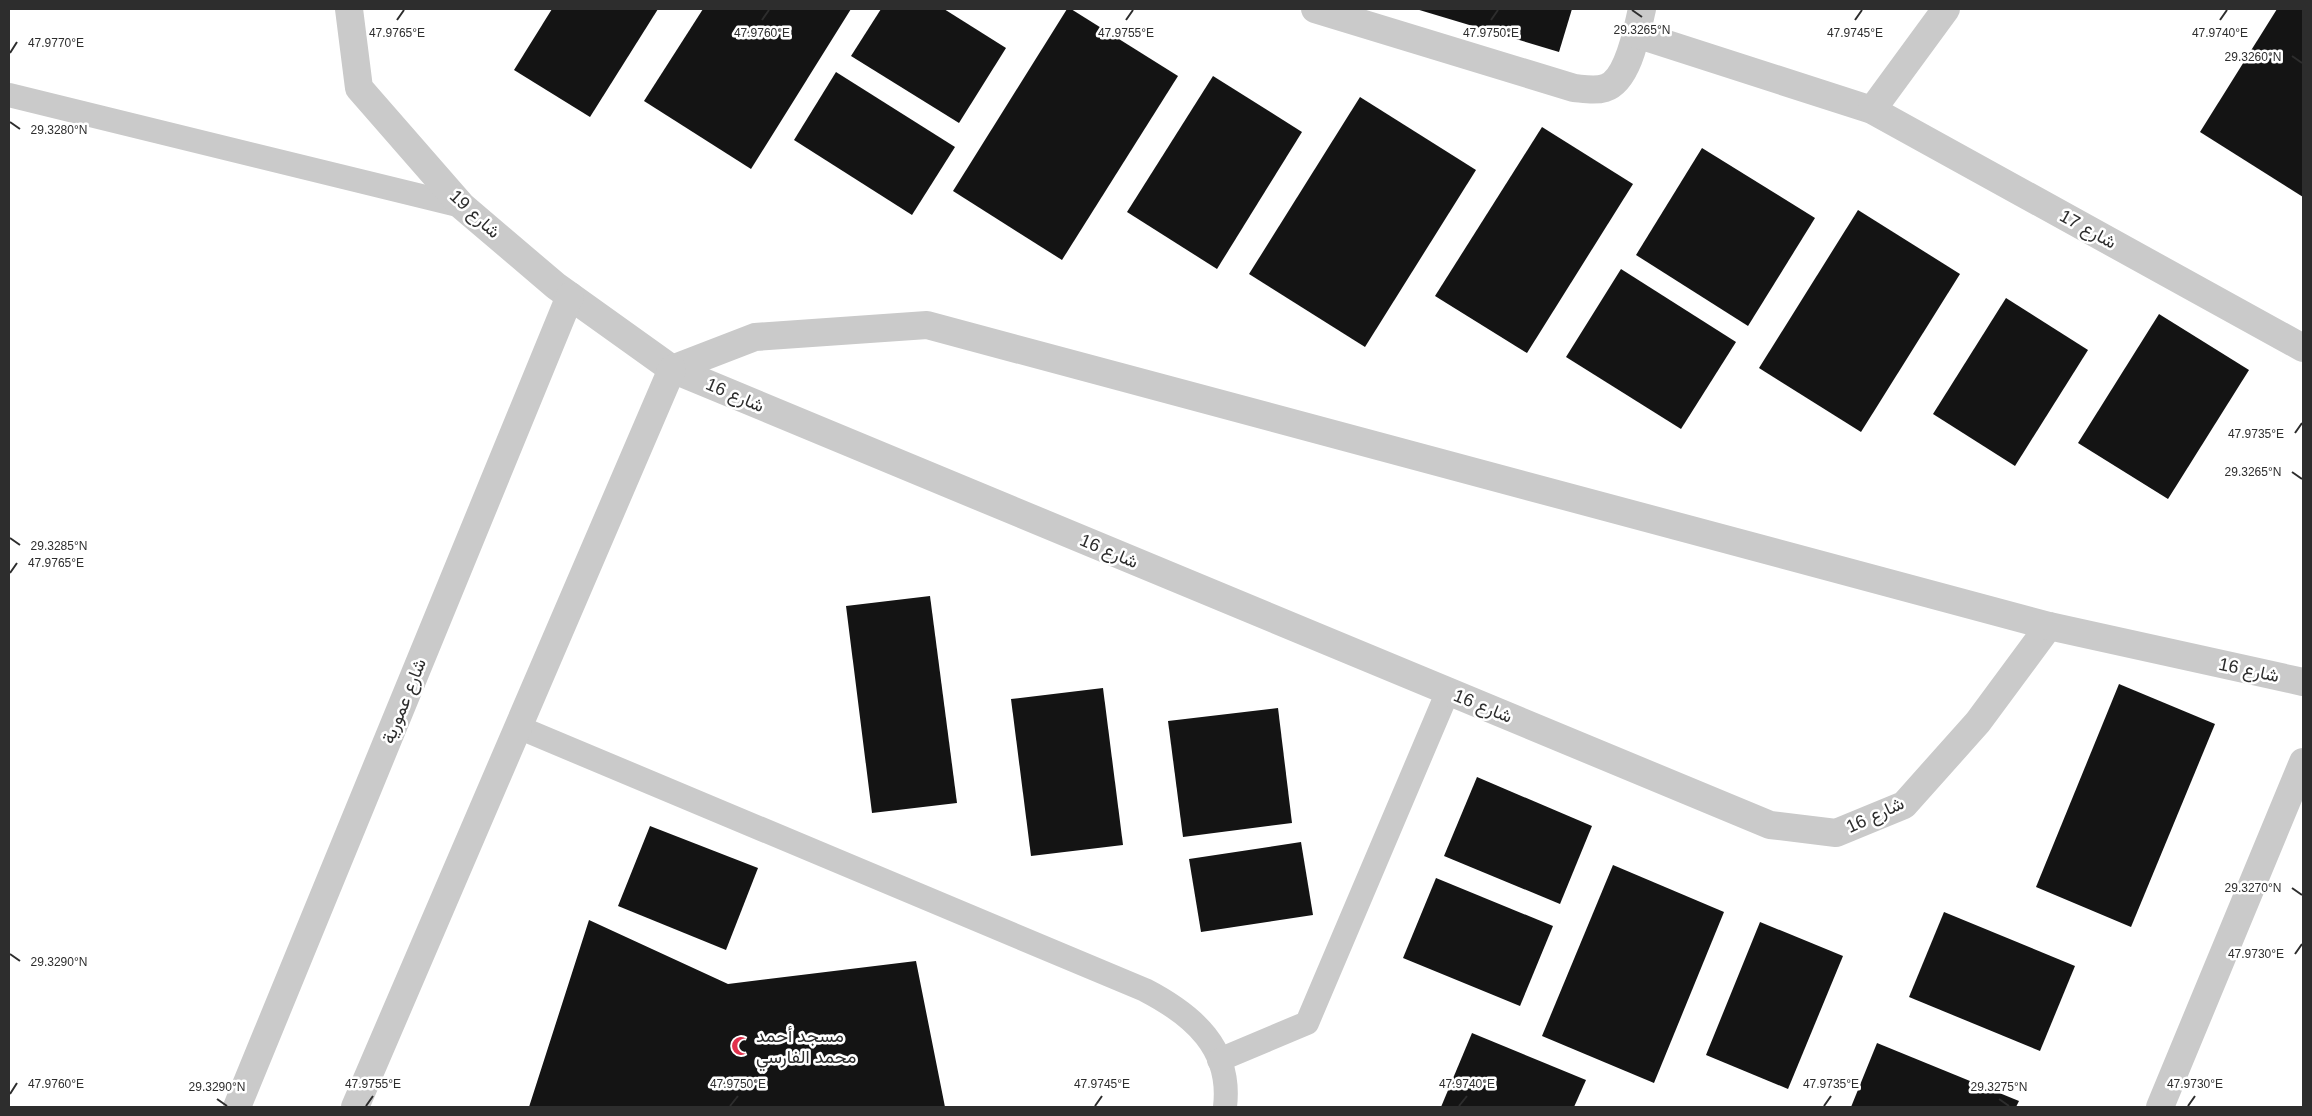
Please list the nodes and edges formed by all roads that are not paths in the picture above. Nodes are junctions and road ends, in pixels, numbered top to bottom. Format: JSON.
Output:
{"nodes":[{"id":1,"x":349,"y":9,"type":"edge"},
{"id":2,"x":1315,"y":9,"type":"edge"},
{"id":3,"x":1946,"y":9,"type":"edge"},
{"id":4,"x":1639,"y":21,"type":"edge"},
{"id":5,"x":9,"y":95,"type":"edge"},
{"id":6,"x":1872,"y":110,"type":"junction"},
{"id":7,"x":462,"y":206,"type":"junction"},
{"id":8,"x":570,"y":296,"type":"junction"},
{"id":9,"x":2303,"y":348,"type":"edge"},
{"id":10,"x":672,"y":369,"type":"junction"},
{"id":11,"x":2049,"y":626,"type":"junction"},
{"id":12,"x":2303,"y":682,"type":"edge"},
{"id":13,"x":1448,"y":691,"type":"junction"},
{"id":14,"x":518,"y":727,"type":"junction"},
{"id":15,"x":2303,"y":762,"type":"edge"},
{"id":16,"x":1219,"y":1060,"type":"junction"},
{"id":17,"x":237,"y":1107,"type":"edge"},
{"id":18,"x":355,"y":1107,"type":"edge"},
{"id":19,"x":1225,"y":1107,"type":"edge"},
{"id":20,"x":2160,"y":1107,"type":"edge"}],
"edges":[{"from":1,"to":7,"type":"street","name":"شارع 19"},
{"from":2,"to":4,"type":"street"},
{"from":3,"to":6,"type":"street"},
{"from":4,"to":6,"type":"street","name":"شارع 17"},
{"from":5,"to":7,"type":"lane"},
{"from":6,"to":9,"type":"street","name":"شارع 17"},
{"from":7,"to":8,"type":"street","name":"شارع 19"},
{"from":8,"to":10,"type":"street","name":"شارع 19"},
{"from":8,"to":17,"type":"street","name":"شارع عمورية"},
{"from":10,"to":11,"type":"street","name":"شارع 16"},
{"from":10,"to":13,"type":"street","name":"شارع 16"},
{"from":10,"to":14,"type":"street"},
{"from":11,"to":12,"type":"street","name":"شارع 16"},
{"from":11,"to":13,"type":"street","name":"شارع 16"},
{"from":13,"to":16,"type":"lane"},
{"from":14,"to":16,"type":"lane"},
{"from":14,"to":18,"type":"street"},
{"from":15,"to":20,"type":"street"},
{"from":16,"to":19,"type":"lane"}]}
